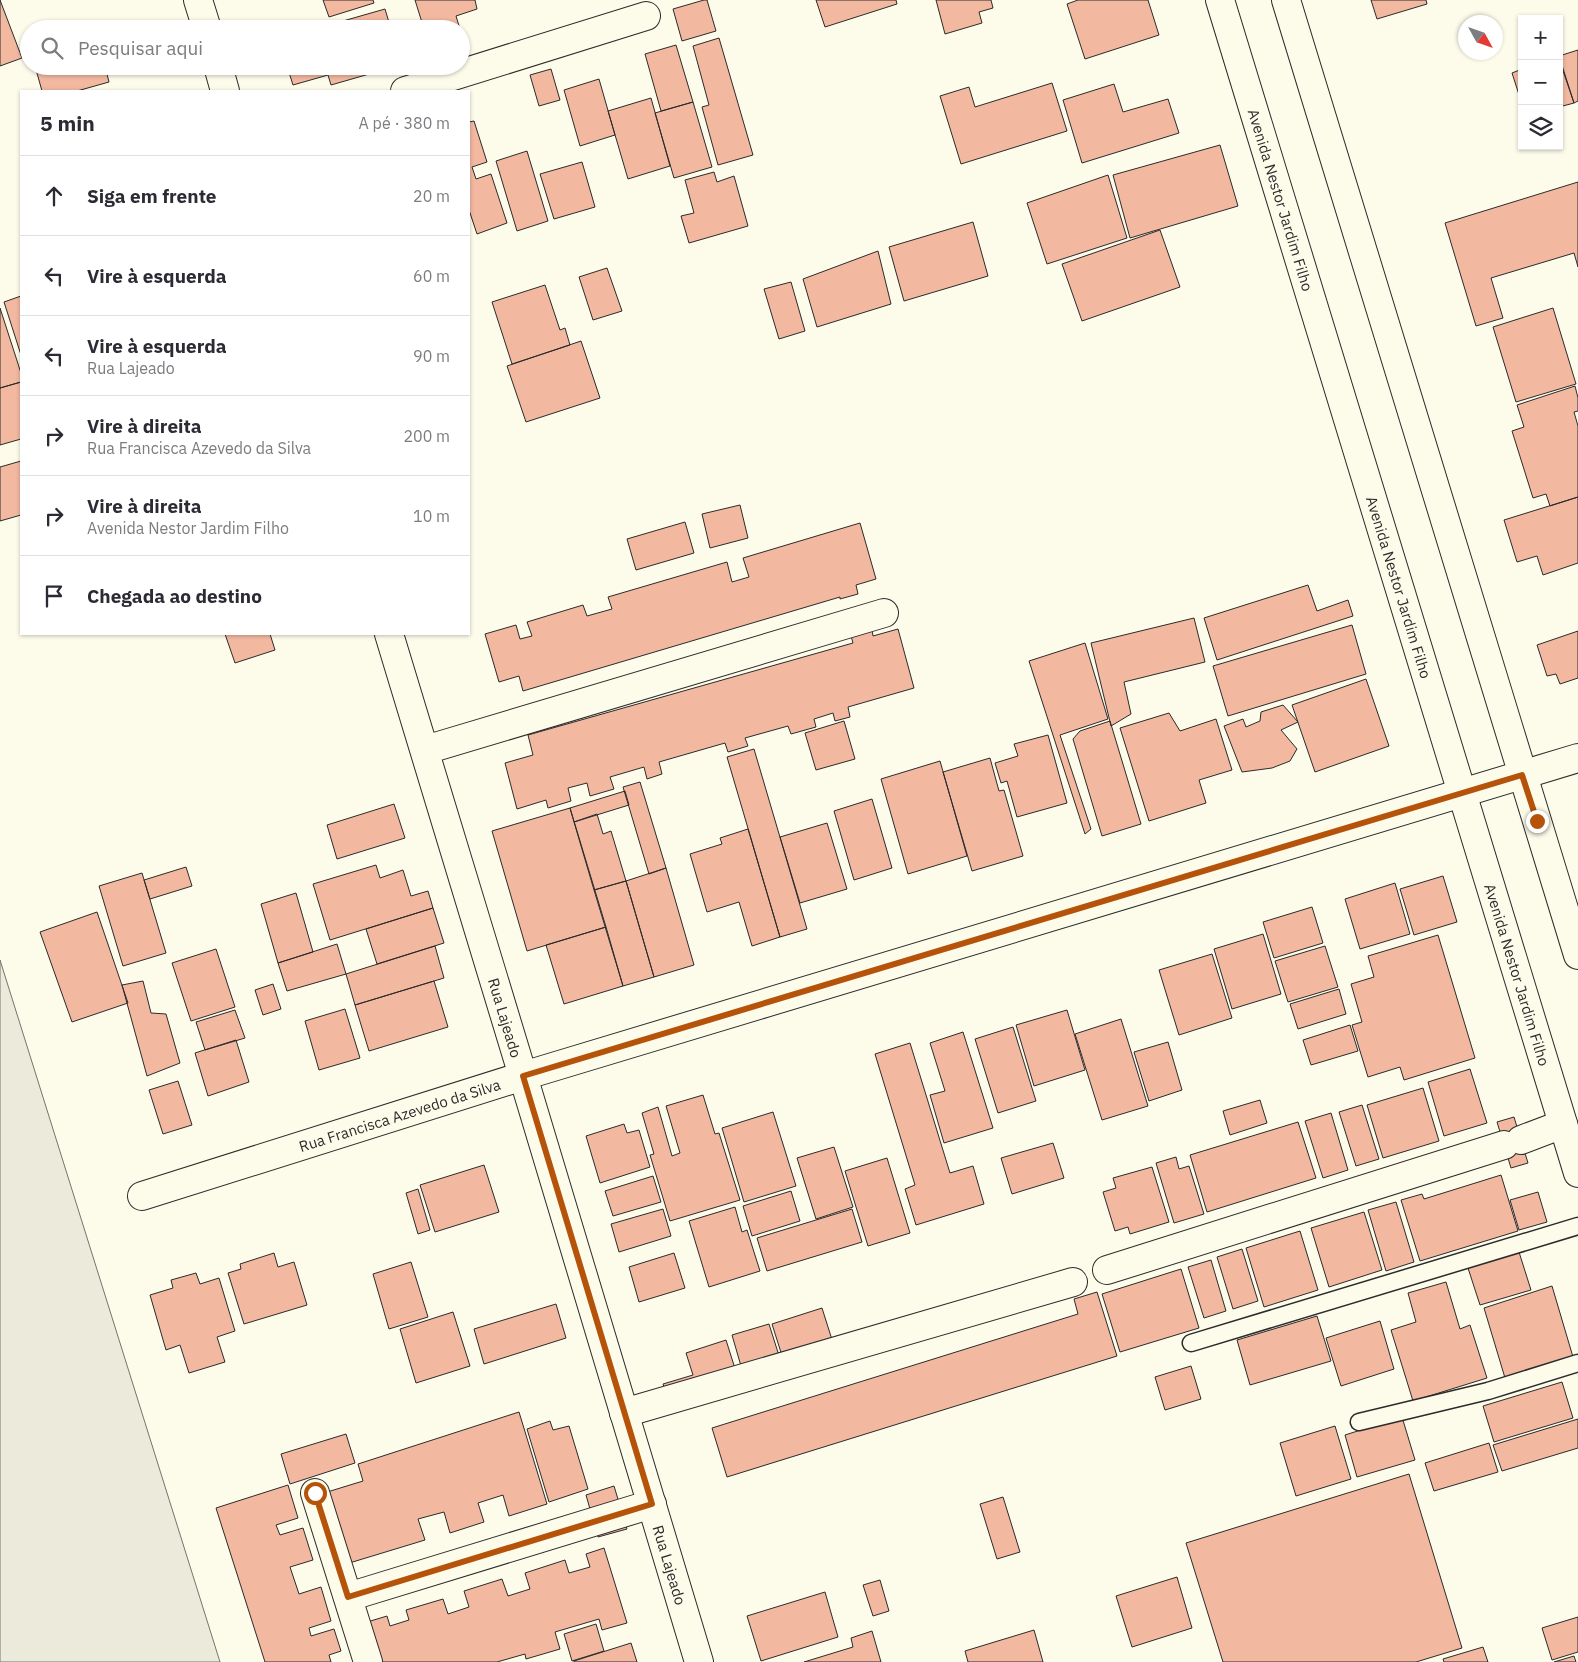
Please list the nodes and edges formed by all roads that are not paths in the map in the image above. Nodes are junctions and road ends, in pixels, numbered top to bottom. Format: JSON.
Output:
{"nodes":[{"id":1,"x":198,"y":0,"type":"edge"},
{"id":2,"x":1220,"y":0,"type":"edge"},
{"id":3,"x":1286,"y":0,"type":"edge"},
{"id":4,"x":646,"y":16,"type":"dead end"},
{"id":5,"x":204,"y":20,"type":"edge"},
{"id":6,"x":470,"y":71,"type":"edge"},
{"id":7,"x":221,"y":75,"type":"edge"},
{"id":8,"x":456,"y":75,"type":"edge"},
{"id":9,"x":225,"y":90,"type":"edge"},
{"id":10,"x":408,"y":90,"type":"edge"},
{"id":11,"x":884,"y":613,"type":"dead end"},
{"id":12,"x":389,"y":635,"type":"edge"},
{"id":13,"x":425,"y":750,"type":"junction"},
{"id":14,"x":1578,"y":758,"type":"edge"},
{"id":15,"x":1522,"y":775,"type":"junction"},
{"id":16,"x":1462,"y":793,"type":"junction"},
{"id":17,"x":1578,"y":955,"type":"edge"},
{"id":18,"x":523,"y":1076,"type":"junction"},
{"id":19,"x":1563,"y":1124,"type":"junction"},
{"id":20,"x":1578,"y":1173,"type":"edge"},
{"id":21,"x":142,"y":1196,"type":"dead end"},
{"id":22,"x":1578,"y":1226,"type":"edge"},
{"id":23,"x":1107,"y":1270,"type":"dead end"},
{"id":24,"x":1072,"y":1282,"type":"dead end"},
{"id":25,"x":1191,"y":1343,"type":"dead end"},
{"id":26,"x":1578,"y":1363,"type":"edge"},
{"id":27,"x":624,"y":1413,"type":"junction"},
{"id":28,"x":1359,"y":1422,"type":"dead end"},
{"id":29,"x":315,"y":1493,"type":"dead end"},
{"id":30,"x":652,"y":1504,"type":"junction"},
{"id":31,"x":348,"y":1597,"type":"junction"},
{"id":32,"x":368,"y":1662,"type":"edge"},
{"id":33,"x":700,"y":1662,"type":"edge"}],
"edges":[{"from":1,"to":5,"type":"street"},
{"from":2,"to":16,"type":"street","name":"Avenida Nestor Jardim Filho"},
{"from":3,"to":15,"type":"street"},
{"from":4,"to":6,"type":"street"},
{"from":7,"to":9,"type":"street"},
{"from":8,"to":10,"type":"street"},
{"from":11,"to":13,"type":"street"},
{"from":12,"to":13,"type":"street","name":"Rua Lajeado"},
{"from":13,"to":18,"type":"street","name":"Rua Lajeado"},
{"from":14,"to":15,"type":"street","name":"Rua Francisca Azevedo da Silva"},
{"from":15,"to":16,"type":"street","name":"Rua Francisca Azevedo da Silva"},
{"from":15,"to":17,"type":"street"},
{"from":16,"to":18,"type":"street","name":"Rua Francisca Azevedo da Silva"},
{"from":16,"to":19,"type":"street","name":"Avenida Nestor Jardim Filho"},
{"from":18,"to":21,"type":"street","name":"Rua Francisca Azevedo da Silva"},
{"from":18,"to":27,"type":"street","name":"Rua Lajeado"},
{"from":19,"to":20,"type":"street","name":"Avenida Nestor Jardim Filho"},
{"from":19,"to":23,"type":"street"},
{"from":22,"to":25,"type":"lane"},
{"from":24,"to":27,"type":"street"},
{"from":26,"to":28,"type":"lane"},
{"from":27,"to":30,"type":"street","name":"Rua Lajeado"},
{"from":29,"to":31,"type":"street"},
{"from":30,"to":31,"type":"street"},
{"from":30,"to":33,"type":"street","name":"Rua Lajeado"},
{"from":31,"to":32,"type":"street"}]}
